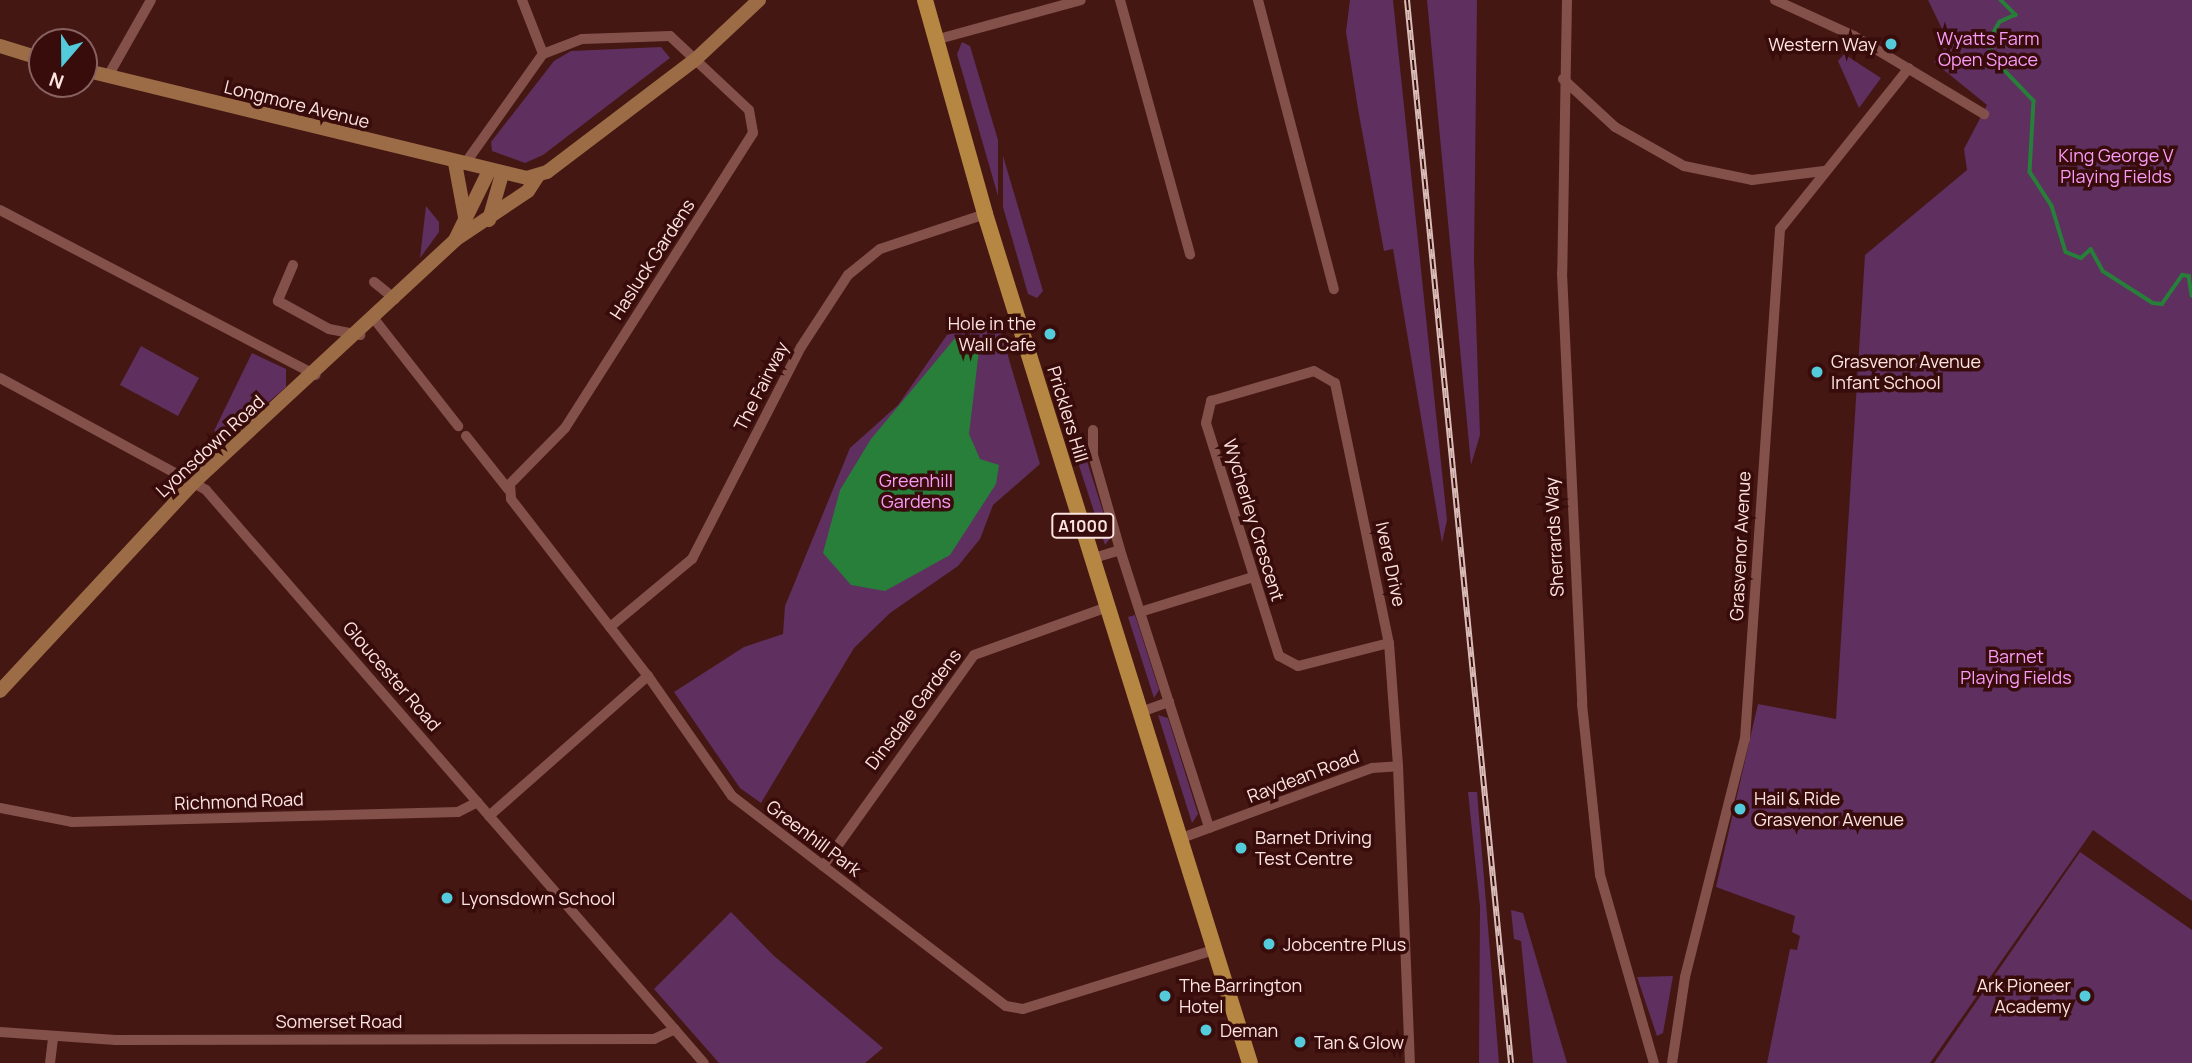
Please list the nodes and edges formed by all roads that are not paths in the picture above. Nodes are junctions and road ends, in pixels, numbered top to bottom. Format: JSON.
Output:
{"nodes":[{"id":1,"x":151,"y":0,"type":"edge"},
{"id":2,"x":522,"y":0,"type":"edge"},
{"id":3,"x":759,"y":0,"type":"edge"},
{"id":4,"x":925,"y":0,"type":"edge"},
{"id":5,"x":1082,"y":0,"type":"edge"},
{"id":6,"x":1120,"y":0,"type":"edge"},
{"id":7,"x":1258,"y":0,"type":"edge"},
{"id":8,"x":1567,"y":0,"type":"edge"},
{"id":9,"x":1775,"y":0,"type":"edge"},
{"id":10,"x":935,"y":40,"type":"junction"},
{"id":11,"x":0,"y":46,"type":"edge"},
{"id":12,"x":543,"y":54,"type":"junction"},
{"id":13,"x":28,"y":55,"type":"edge"},
{"id":14,"x":697,"y":58,"type":"junction"},
{"id":15,"x":1909,"y":68,"type":"junction"},
{"id":16,"x":98,"y":74,"type":"edge"},
{"id":17,"x":108,"y":76,"type":"junction"},
{"id":18,"x":1563,"y":79,"type":"junction"},
{"id":19,"x":1984,"y":114,"type":"dead end"},
{"id":20,"x":460,"y":164,"type":"junction"},
{"id":21,"x":1824,"y":171,"type":"junction"},
{"id":22,"x":495,"y":173,"type":"junction"},
{"id":23,"x":537,"y":177,"type":"junction"},
{"id":24,"x":0,"y":209,"type":"edge"},
{"id":25,"x":985,"y":214,"type":"junction"},
{"id":26,"x":465,"y":217,"type":"junction"},
{"id":27,"x":489,"y":220,"type":"junction"},
{"id":28,"x":455,"y":240,"type":"junction"},
{"id":29,"x":1191,"y":255,"type":"dead end"},
{"id":30,"x":293,"y":265,"type":"dead end"},
{"id":31,"x":374,"y":282,"type":"dead end"},
{"id":32,"x":1335,"y":289,"type":"dead end"},
{"id":33,"x":395,"y":299,"type":"junction"},
{"id":34,"x":375,"y":320,"type":"junction"},
{"id":35,"x":360,"y":335,"type":"junction"},
{"id":36,"x":1329,"y":374,"type":"joint"},
{"id":37,"x":316,"y":375,"type":"junction"},
{"id":38,"x":0,"y":378,"type":"edge"},
{"id":39,"x":458,"y":426,"type":"dead end"},
{"id":40,"x":1093,"y":430,"type":"dead end"},
{"id":41,"x":466,"y":436,"type":"dead end"},
{"id":42,"x":194,"y":482,"type":"junction"},
{"id":43,"x":508,"y":489,"type":"junction"},
{"id":44,"x":1120,"y":550,"type":"junction"},
{"id":45,"x":1094,"y":558,"type":"junction"},
{"id":46,"x":1253,"y":577,"type":"junction"},
{"id":47,"x":1107,"y":607,"type":"junction"},
{"id":48,"x":1140,"y":612,"type":"junction"},
{"id":49,"x":610,"y":627,"type":"junction"},
{"id":50,"x":1389,"y":643,"type":"junction"},
{"id":51,"x":649,"y":676,"type":"junction"},
{"id":52,"x":0,"y":691,"type":"edge"},
{"id":53,"x":1168,"y":702,"type":"junction"},
{"id":54,"x":1141,"y":712,"type":"junction"},
{"id":55,"x":1398,"y":766,"type":"junction"},
{"id":56,"x":478,"y":802,"type":"junction"},
{"id":57,"x":0,"y":808,"type":"edge"},
{"id":58,"x":489,"y":816,"type":"junction"},
{"id":59,"x":1209,"y":828,"type":"junction"},
{"id":60,"x":1179,"y":839,"type":"junction"},
{"id":61,"x":823,"y":866,"type":"junction"},
{"id":62,"x":1213,"y":950,"type":"junction"},
{"id":63,"x":675,"y":1029,"type":"junction"},
{"id":64,"x":0,"y":1032,"type":"edge"},
{"id":65,"x":53,"y":1039,"type":"junction"},
{"id":66,"x":50,"y":1063,"type":"edge"},
{"id":67,"x":704,"y":1063,"type":"edge"},
{"id":68,"x":1250,"y":1063,"type":"edge"},
{"id":69,"x":1410,"y":1063,"type":"edge"},
{"id":70,"x":1654,"y":1063,"type":"edge"},
{"id":71,"x":1672,"y":1063,"type":"edge"}],
"edges":[{"from":1,"to":17,"type":"street"},
{"from":2,"to":12,"type":"street"},
{"from":3,"to":14,"type":"street","name":"Lyonsdown Road"},
{"from":4,"to":10,"type":"main road","name":"Pricklers Hill","number":"A1000"},
{"from":5,"to":10,"type":"street"},
{"from":6,"to":29,"type":"street"},
{"from":7,"to":32,"type":"street"},
{"from":8,"to":18,"type":"street","name":"Sherrards Way"},
{"from":9,"to":15,"type":"street"},
{"from":10,"to":25,"type":"main road","name":"Pricklers Hill","number":"A1000"},
{"from":11,"to":13,"type":"street"},
{"from":12,"to":14,"type":"street"},
{"from":12,"to":20,"type":"street"},
{"from":14,"to":23,"type":"street","name":"Lyonsdown Road"},
{"from":14,"to":43,"type":"street","name":"Hasluck Gardens"},
{"from":15,"to":19,"type":"street"},
{"from":15,"to":21,"type":"street","name":"Grasvenor Avenue"},
{"from":16,"to":17,"type":"street","name":"Longmore Avenue"},
{"from":17,"to":20,"type":"street","name":"Longmore Avenue"},
{"from":18,"to":21,"type":"street"},
{"from":18,"to":70,"type":"street","name":"Sherrards Way"},
{"from":20,"to":22,"type":"street","name":"Longmore Avenue"},
{"from":20,"to":26,"type":"street"},
{"from":21,"to":71,"type":"street","name":"Grasvenor Avenue"},
{"from":22,"to":23,"type":"street"},
{"from":22,"to":26,"type":"street","name":"Lyonsdown Road"},
{"from":22,"to":27,"type":"street"},
{"from":23,"to":27,"type":"street","name":"Lyonsdown Road"},
{"from":24,"to":37,"type":"street"},
{"from":25,"to":45,"type":"main road","name":"Pricklers Hill","number":"A1000"},
{"from":25,"to":49,"type":"street","name":"The Fairway"},
{"from":26,"to":28,"type":"street","name":"Lyonsdown Road"},
{"from":27,"to":28,"type":"street","name":"Lyonsdown Road"},
{"from":28,"to":33,"type":"street","name":"Lyonsdown Road"},
{"from":30,"to":35,"type":"street"},
{"from":31,"to":33,"type":"street"},
{"from":33,"to":34,"type":"street","name":"Lyonsdown Road"},
{"from":34,"to":35,"type":"street","name":"Lyonsdown Road"},
{"from":34,"to":39,"type":"street"},
{"from":35,"to":37,"type":"street","name":"Lyonsdown Road"},
{"from":36,"to":46,"type":"street","name":"Wycherley Crescent"},
{"from":36,"to":50,"type":"street","name":"Ivere Drive"},
{"from":37,"to":42,"type":"street","name":"Lyonsdown Road"},
{"from":38,"to":42,"type":"street","name":"Gloucester Road"},
{"from":40,"to":44,"type":"street"},
{"from":41,"to":43,"type":"street","name":"Greenhill Park"},
{"from":42,"to":52,"type":"street","name":"Lyonsdown Road"},
{"from":42,"to":56,"type":"street","name":"Gloucester Road"},
{"from":43,"to":49,"type":"street","name":"Greenhill Park"},
{"from":44,"to":45,"type":"street"},
{"from":44,"to":48,"type":"street"},
{"from":45,"to":47,"type":"main road","name":"Pricklers Hill","number":"A1000"},
{"from":46,"to":48,"type":"street"},
{"from":46,"to":50,"type":"street","name":"Wycherley Crescent"},
{"from":47,"to":54,"type":"main road","name":"Pricklers Hill","number":"A1000"},
{"from":47,"to":61,"type":"street","name":"Dinsdale Gardens"},
{"from":48,"to":53,"type":"street"},
{"from":49,"to":51,"type":"street","name":"Greenhill Park"},
{"from":50,"to":55,"type":"street","name":"Ivere Drive"},
{"from":51,"to":58,"type":"street"},
{"from":51,"to":61,"type":"street","name":"Greenhill Park"},
{"from":53,"to":54,"type":"street"},
{"from":53,"to":59,"type":"street"},
{"from":54,"to":60,"type":"main road","name":"Pricklers Hill","number":"A1000"},
{"from":55,"to":59,"type":"street","name":"Raydean Road"},
{"from":55,"to":69,"type":"street"},
{"from":56,"to":57,"type":"street","name":"Richmond Road"},
{"from":56,"to":58,"type":"street","name":"Gloucester Road"},
{"from":58,"to":63,"type":"street","name":"Gloucester Road"},
{"from":59,"to":60,"type":"street","name":"Raydean Road"},
{"from":60,"to":62,"type":"main road","number":"A1000"},
{"from":61,"to":62,"type":"street","name":"Greenhill Park"},
{"from":62,"to":68,"type":"main road","number":"A1000"},
{"from":63,"to":65,"type":"street","name":"Somerset Road"},
{"from":63,"to":67,"type":"street","name":"Gloucester Road"},
{"from":64,"to":65,"type":"street","name":"Somerset Road"},
{"from":65,"to":66,"type":"street"}]}
